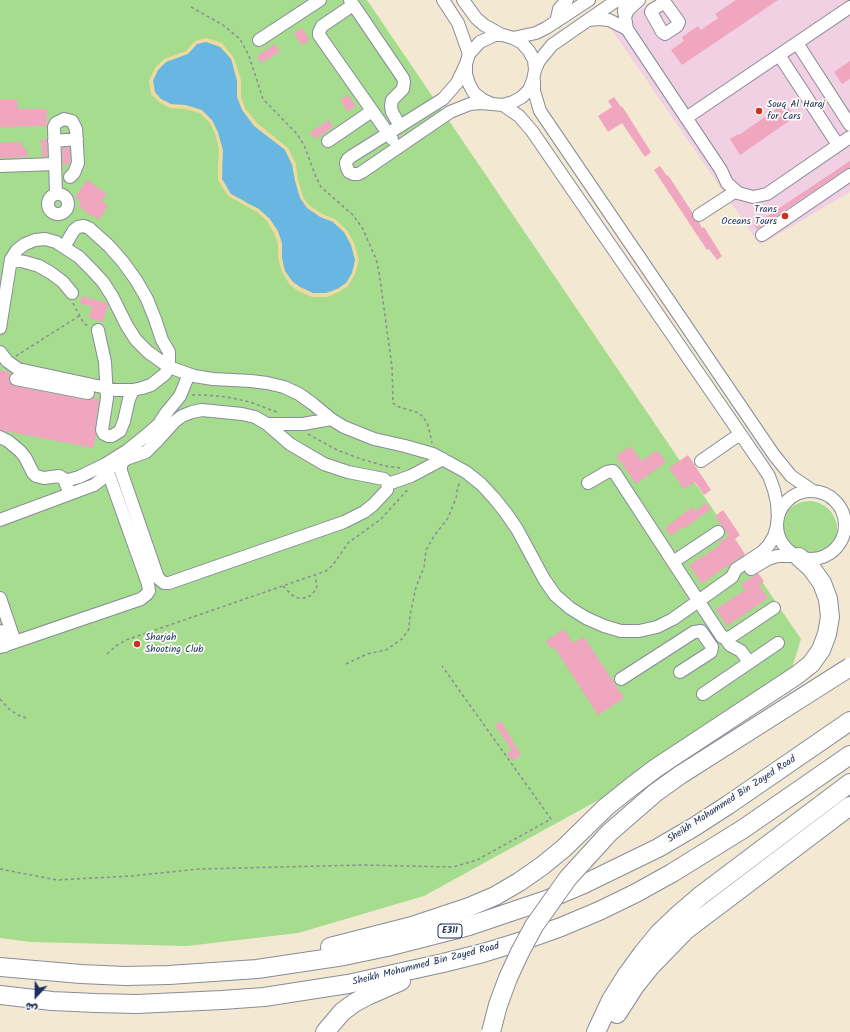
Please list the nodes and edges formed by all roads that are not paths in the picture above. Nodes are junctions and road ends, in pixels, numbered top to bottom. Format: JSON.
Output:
{"nodes":[{"id":1,"x":320,"y":0,"type":"edge"},
{"id":2,"x":443,"y":0,"type":"edge"},
{"id":3,"x":463,"y":0,"type":"edge"},
{"id":4,"x":567,"y":0,"type":"edge"},
{"id":5,"x":589,"y":0,"type":"edge"},
{"id":6,"x":617,"y":0,"type":"edge"},
{"id":7,"x":625,"y":0,"type":"edge"},
{"id":8,"x":639,"y":0,"type":"edge"},
{"id":9,"x":352,"y":2,"type":"edge"},
{"id":10,"x":850,"y":7,"type":"edge"},
{"id":11,"x":589,"y":20,"type":"junction"},
{"id":12,"x":556,"y":22,"type":"junction"},
{"id":13,"x":626,"y":25,"type":"junction"},
{"id":14,"x":508,"y":36,"type":"junction"},
{"id":15,"x":259,"y":40,"type":"dead end"},
{"id":16,"x":797,"y":43,"type":"junction"},
{"id":17,"x":779,"y":55,"type":"junction"},
{"id":18,"x":467,"y":59,"type":"junction"},
{"id":19,"x":808,"y":61,"type":"junction"},
{"id":20,"x":790,"y":71,"type":"junction"},
{"id":21,"x":534,"y":75,"type":"junction"},
{"id":22,"x":497,"y":104,"type":"junction"},
{"id":23,"x":372,"y":111,"type":"junction"},
{"id":24,"x":686,"y":118,"type":"junction"},
{"id":25,"x":847,"y":120,"type":"edge"},
{"id":26,"x":824,"y":124,"type":"junction"},
{"id":27,"x":400,"y":126,"type":"junction"},
{"id":28,"x":388,"y":133,"type":"junction"},
{"id":29,"x":850,"y":138,"type":"edge"},
{"id":30,"x":77,"y":139,"type":"junction"},
{"id":31,"x":54,"y":141,"type":"junction"},
{"id":32,"x":328,"y":141,"type":"dead end"},
{"id":33,"x":838,"y":145,"type":"junction"},
{"id":34,"x":398,"y":148,"type":"junction"},
{"id":35,"x":55,"y":164,"type":"junction"},
{"id":36,"x":0,"y":166,"type":"edge"},
{"id":37,"x":721,"y":170,"type":"junction"},
{"id":38,"x":850,"y":175,"type":"edge"},
{"id":39,"x":70,"y":177,"type":"dead end"},
{"id":40,"x":784,"y":182,"type":"junction"},
{"id":41,"x":736,"y":191,"type":"junction"},
{"id":42,"x":699,"y":215,"type":"dead end"},
{"id":43,"x":78,"y":227,"type":"junction"},
{"id":44,"x":762,"y":235,"type":"dead end"},
{"id":45,"x":64,"y":247,"type":"junction"},
{"id":46,"x":12,"y":259,"type":"junction"},
{"id":47,"x":72,"y":293,"type":"road end"},
{"id":48,"x":0,"y":328,"type":"edge"},
{"id":49,"x":98,"y":330,"type":"road end"},
{"id":50,"x":3,"y":357,"type":"edge"},
{"id":51,"x":175,"y":369,"type":"junction"},
{"id":52,"x":16,"y":379,"type":"dead end"},
{"id":53,"x":44,"y":380,"type":"junction"},
{"id":54,"x":107,"y":388,"type":"junction"},
{"id":55,"x":133,"y":390,"type":"junction"},
{"id":56,"x":88,"y":393,"type":"dead end"},
{"id":57,"x":326,"y":415,"type":"junction"},
{"id":58,"x":264,"y":422,"type":"junction"},
{"id":59,"x":740,"y":434,"type":"junction"},
{"id":60,"x":0,"y":437,"type":"edge"},
{"id":61,"x":438,"y":456,"type":"junction"},
{"id":62,"x":116,"y":458,"type":"junction"},
{"id":63,"x":701,"y":461,"type":"dead end"},
{"id":64,"x":108,"y":472,"type":"junction"},
{"id":65,"x":65,"y":481,"type":"junction"},
{"id":66,"x":386,"y":482,"type":"junction"},
{"id":67,"x":588,"y":483,"type":"dead end"},
{"id":68,"x":813,"y":491,"type":"junction"},
{"id":69,"x":70,"y":494,"type":"junction"},
{"id":70,"x":847,"y":515,"type":"edge"},
{"id":71,"x":0,"y":520,"type":"edge"},
{"id":72,"x":777,"y":522,"type":"junction"},
{"id":73,"x":718,"y":532,"type":"dead end"},
{"id":74,"x":850,"y":547,"type":"edge"},
{"id":75,"x":832,"y":553,"type":"junction"},
{"id":76,"x":797,"y":557,"type":"junction"},
{"id":77,"x":674,"y":562,"type":"junction"},
{"id":78,"x":732,"y":577,"type":"junction"},
{"id":79,"x":0,"y":598,"type":"edge"},
{"id":80,"x":698,"y":602,"type":"junction"},
{"id":81,"x":774,"y":608,"type":"dead end"},
{"id":82,"x":0,"y":631,"type":"edge"},
{"id":83,"x":721,"y":635,"type":"junction"},
{"id":84,"x":707,"y":638,"type":"junction"},
{"id":85,"x":778,"y":643,"type":"dead end"},
{"id":86,"x":7,"y":645,"type":"edge"},
{"id":87,"x":750,"y":662,"type":"junction"},
{"id":88,"x":850,"y":667,"type":"edge"},
{"id":89,"x":680,"y":672,"type":"dead end"},
{"id":90,"x":621,"y":679,"type":"dead end"},
{"id":91,"x":703,"y":694,"type":"dead end"},
{"id":92,"x":850,"y":721,"type":"edge"},
{"id":93,"x":850,"y":755,"type":"edge"},
{"id":94,"x":850,"y":783,"type":"edge"},
{"id":95,"x":850,"y":806,"type":"edge"},
{"id":96,"x":443,"y":963,"type":"junction"},
{"id":97,"x":0,"y":967,"type":"edge"},
{"id":98,"x":257,"y":969,"type":"junction"},
{"id":99,"x":0,"y":996,"type":"edge"},
{"id":100,"x":325,"y":1032,"type":"edge"},
{"id":101,"x":491,"y":1032,"type":"edge"},
{"id":102,"x":596,"y":1032,"type":"edge"},
{"id":103,"x":606,"y":1032,"type":"edge"}],
"edges":[{"from":1,"to":15,"type":"street"},
{"from":2,"to":18,"type":"street"},
{"from":3,"to":14,"type":"street"},
{"from":4,"to":12,"type":"street"},
{"from":5,"to":12,"type":"street"},
{"from":6,"to":11,"type":"street"},
{"from":7,"to":13,"type":"street"},
{"from":8,"to":13,"type":"street"},
{"from":9,"to":23,"type":"street"},
{"from":9,"to":27,"type":"street"},
{"from":10,"to":16,"type":"street"},
{"from":11,"to":13,"type":"street"},
{"from":11,"to":21,"type":"street"},
{"from":12,"to":14,"type":"street"},
{"from":13,"to":24,"type":"street"},
{"from":14,"to":18,"type":"street"},
{"from":14,"to":21,"type":"street"},
{"from":16,"to":17,"type":"street"},
{"from":16,"to":19,"type":"street"},
{"from":17,"to":20,"type":"street"},
{"from":17,"to":24,"type":"street"},
{"from":18,"to":22,"type":"street"},
{"from":18,"to":27,"type":"street"},
{"from":19,"to":20,"type":"street"},
{"from":19,"to":25,"type":"street"},
{"from":20,"to":26,"type":"street"},
{"from":21,"to":22,"type":"street"},
{"from":21,"to":68,"type":"street"},
{"from":22,"to":34,"type":"street"},
{"from":22,"to":59,"type":"street"},
{"from":23,"to":28,"type":"street"},
{"from":23,"to":32,"type":"street"},
{"from":24,"to":37,"type":"street"},
{"from":25,"to":26,"type":"street"},
{"from":26,"to":33,"type":"street"},
{"from":27,"to":28,"type":"street"},
{"from":28,"to":34,"type":"street"},
{"from":28,"to":34,"type":"street"},
{"from":29,"to":33,"type":"street"},
{"from":30,"to":31,"type":"street"},
{"from":30,"to":31,"type":"street"},
{"from":30,"to":39,"type":"street"},
{"from":31,"to":35,"type":"street"},
{"from":33,"to":40,"type":"street"},
{"from":35,"to":36,"type":"street"},
{"from":35,"to":43,"type":"street"},
{"from":37,"to":40,"type":"street"},
{"from":37,"to":41,"type":"street"},
{"from":38,"to":44,"type":"street"},
{"from":40,"to":41,"type":"street"},
{"from":41,"to":42,"type":"street"},
{"from":43,"to":45,"type":"street"},
{"from":43,"to":51,"type":"street"},
{"from":45,"to":46,"type":"street"},
{"from":45,"to":51,"type":"street"},
{"from":46,"to":47,"type":"street"},
{"from":46,"to":48,"type":"street"},
{"from":49,"to":54,"type":"street"},
{"from":50,"to":53,"type":"street"},
{"from":51,"to":55,"type":"street"},
{"from":51,"to":57,"type":"street"},
{"from":51,"to":62,"type":"street"},
{"from":52,"to":53,"type":"street"},
{"from":53,"to":54,"type":"street"},
{"from":53,"to":56,"type":"street"},
{"from":54,"to":55,"type":"street"},
{"from":54,"to":55,"type":"street"},
{"from":57,"to":58,"type":"street"},
{"from":57,"to":58,"type":"street"},
{"from":57,"to":61,"type":"street"},
{"from":58,"to":66,"type":"street"},
{"from":58,"to":66,"type":"street"},
{"from":59,"to":63,"type":"street"},
{"from":59,"to":72,"type":"street"},
{"from":60,"to":65,"type":"street"},
{"from":61,"to":66,"type":"street"},
{"from":61,"to":80,"type":"street"},
{"from":62,"to":64,"type":"street"},
{"from":62,"to":65,"type":"street"},
{"from":64,"to":69,"type":"street"},
{"from":64,"to":86,"type":"street"},
{"from":65,"to":69,"type":"street"},
{"from":67,"to":77,"type":"street"},
{"from":68,"to":70,"type":"street"},
{"from":68,"to":72,"type":"street"},
{"from":69,"to":71,"type":"street"},
{"from":70,"to":75,"type":"street"},
{"from":72,"to":76,"type":"street"},
{"from":72,"to":78,"type":"street"},
{"from":73,"to":77,"type":"street"},
{"from":74,"to":75,"type":"street"},
{"from":75,"to":76,"type":"street"},
{"from":76,"to":78,"type":"street"},
{"from":76,"to":98,"type":"highway"},
{"from":77,"to":80,"type":"street"},
{"from":78,"to":80,"type":"street"},
{"from":79,"to":86,"type":"street"},
{"from":80,"to":83,"type":"street"},
{"from":81,"to":83,"type":"street"},
{"from":82,"to":86,"type":"street"},
{"from":83,"to":84,"type":"street"},
{"from":83,"to":87,"type":"street"},
{"from":84,"to":89,"type":"street"},
{"from":84,"to":90,"type":"street"},
{"from":85,"to":87,"type":"street"},
{"from":87,"to":91,"type":"street"},
{"from":88,"to":101,"type":"highway","bridge":true},
{"from":92,"to":98,"type":"highway","name":"Sheikh Mohammed Bin Zayed Road","number":"E311"},
{"from":93,"to":96,"type":"highway","name":"Sheikh Mohammed Bin Zayed Road"},
{"from":94,"to":102,"type":"highway"},
{"from":95,"to":103,"type":"highway"},
{"from":96,"to":99,"type":"highway","name":"Sheikh Mohammed Bin Zayed Road"},
{"from":96,"to":100,"type":"highway"},
{"from":97,"to":98,"type":"highway","name":"Sheikh Mohammed Bin Zayed Road","number":"E311"}]}
